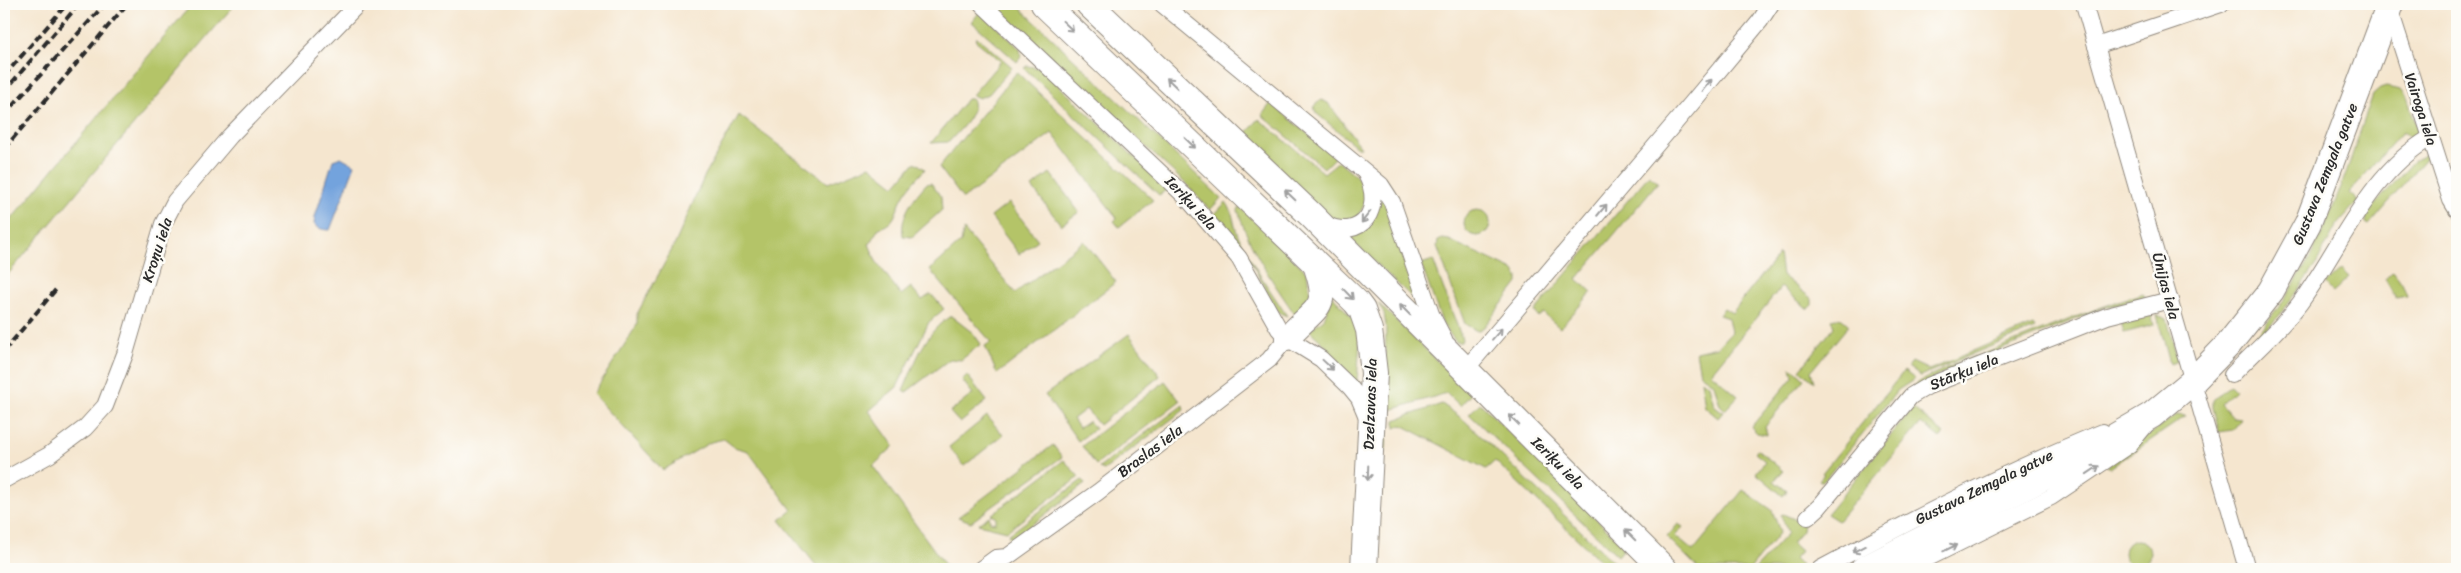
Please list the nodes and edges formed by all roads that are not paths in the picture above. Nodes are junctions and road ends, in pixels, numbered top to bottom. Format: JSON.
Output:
{"nodes":[{"id":1,"x":358,"y":4,"type":"edge"},
{"id":2,"x":982,"y":4,"type":"edge"},
{"id":3,"x":1044,"y":4,"type":"edge"},
{"id":4,"x":1089,"y":4,"type":"edge"},
{"id":5,"x":1162,"y":4,"type":"edge"},
{"id":6,"x":1771,"y":4,"type":"edge"},
{"id":7,"x":2084,"y":4,"type":"edge"},
{"id":8,"x":2221,"y":4,"type":"edge"},
{"id":9,"x":2390,"y":5,"type":"edge"},
{"id":10,"x":2096,"y":46,"type":"junction"},
{"id":11,"x":2430,"y":138,"type":"junction"},
{"id":12,"x":1365,"y":172,"type":"junction"},
{"id":13,"x":2454,"y":205,"type":"edge"},
{"id":14,"x":1311,"y":215,"type":"junction"},
{"id":15,"x":1314,"y":259,"type":"junction"},
{"id":16,"x":2170,"y":300,"type":"junction"},
{"id":17,"x":1287,"y":338,"type":"junction"},
{"id":18,"x":1458,"y":364,"type":"junction"},
{"id":19,"x":2232,"y":375,"type":"dead end"},
{"id":20,"x":2192,"y":382,"type":"junction"},
{"id":21,"x":2152,"y":415,"type":"junction"},
{"id":22,"x":1370,"y":424,"type":"junction"},
{"id":23,"x":4,"y":480,"type":"edge"},
{"id":24,"x":1808,"y":517,"type":"dead end"},
{"id":25,"x":1004,"y":563,"type":"edge"},
{"id":26,"x":981,"y":569,"type":"edge"},
{"id":27,"x":1364,"y":569,"type":"edge"},
{"id":28,"x":1664,"y":569,"type":"edge"},
{"id":29,"x":1820,"y":569,"type":"edge"},
{"id":30,"x":1864,"y":569,"type":"edge"},
{"id":31,"x":1906,"y":569,"type":"edge"},
{"id":32,"x":2247,"y":569,"type":"edge"}],
"edges":[{"from":1,"to":23,"type":"street","name":"Kroņu iela"},
{"from":2,"to":17,"type":"street","name":"Ieriķu iela"},
{"from":3,"to":15,"type":"main road","one_way":true},
{"from":14,"to":4,"type":"main road","name":"Ieriķu iela","one_way":true},
{"from":5,"to":12,"type":"street","name":"Ieriķu iela"},
{"from":18,"to":6,"type":"street","one_way":true},
{"from":7,"to":10,"type":"street","name":"Ūnijas iela"},
{"from":8,"to":10,"type":"street"},
{"from":9,"to":11,"type":"street","name":"Vairoga iela"},
{"from":9,"to":20,"type":"main road","name":"Gustava Zemgala gatve"},
{"from":10,"to":16,"type":"street","name":"Ūnijas iela"},
{"from":11,"to":13,"type":"street","name":"Vairoga iela"},
{"from":11,"to":19,"type":"street"},
{"from":12,"to":14,"type":"street","name":"Ieriķu iela","one_way":true},
{"from":12,"to":18,"type":"street","name":"Ieriķu iela"},
{"from":18,"to":14,"type":"main road","name":"Ieriķu iela","one_way":true},
{"from":15,"to":17,"type":"street"},
{"from":15,"to":22,"type":"main road","name":"Dzelzavas iela","one_way":true},
{"from":16,"to":20,"type":"street","name":"Ūnijas iela"},
{"from":16,"to":24,"type":"street","name":"Stārķu iela"},
{"from":17,"to":22,"type":"street","name":"Ieriķu iela","one_way":true},
{"from":17,"to":25,"type":"street","name":"Braslas iela"},
{"from":28,"to":18,"type":"main road","name":"Ieriķu iela","one_way":true},
{"from":20,"to":21,"type":"main road","name":"Gustava Zemgala gatve"},
{"from":20,"to":32,"type":"street","name":"Ūnijas iela"},
{"from":21,"to":29,"type":"street","name":"Gustava Zemgala gatve","one_way":true},
{"from":21,"to":30,"type":"main road","name":"Gustava Zemgala gatve"},
{"from":31,"to":21,"type":"street","name":"Gustava Zemgala gatve","one_way":true},
{"from":22,"to":27,"type":"main road","name":"Dzelzavas iela","one_way":true},
{"from":25,"to":26,"type":"street","name":"Braslas iela"}]}
